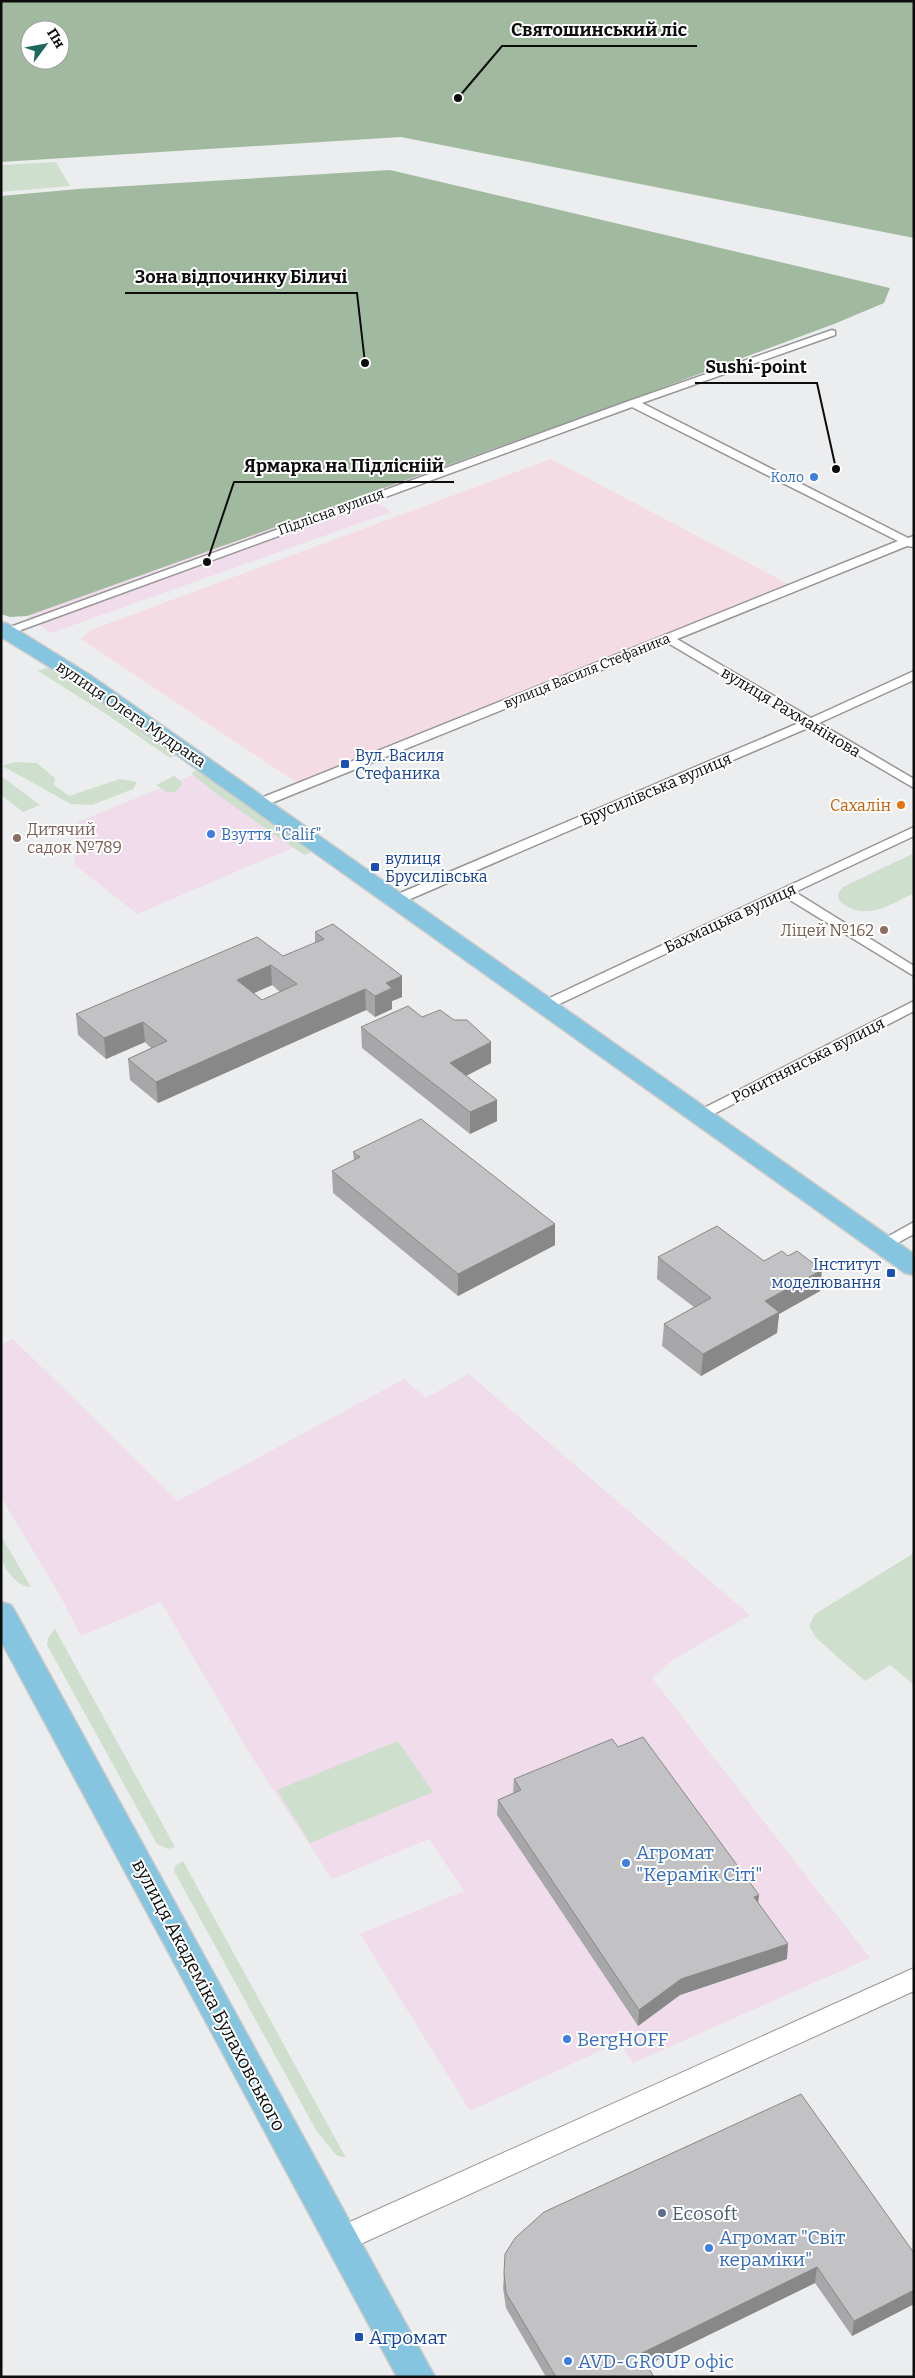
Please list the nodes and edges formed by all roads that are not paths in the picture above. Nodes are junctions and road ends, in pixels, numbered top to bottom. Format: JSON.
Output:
{"nodes":[{"id":1,"x":832,"y":333,"type":"dead end"},
{"id":2,"x":633,"y":403,"type":"junction"},
{"id":3,"x":911,"y":542,"type":"edge"},
{"id":4,"x":3,"y":631,"type":"edge"},
{"id":5,"x":668,"y":638,"type":"junction"},
{"id":6,"x":914,"y":676,"type":"edge"},
{"id":7,"x":809,"y":723,"type":"junction"},
{"id":8,"x":914,"y":784,"type":"edge"},
{"id":9,"x":260,"y":803,"type":"junction"},
{"id":10,"x":914,"y":832,"type":"edge"},
{"id":11,"x":786,"y":892,"type":"junction"},
{"id":12,"x":396,"y":900,"type":"junction"},
{"id":13,"x":914,"y":972,"type":"edge"},
{"id":14,"x":546,"y":1005,"type":"junction"},
{"id":15,"x":914,"y":1005,"type":"edge"},
{"id":16,"x":701,"y":1115,"type":"junction"},
{"id":17,"x":914,"y":1227,"type":"edge"},
{"id":18,"x":884,"y":1245,"type":"junction"},
{"id":19,"x":914,"y":1267,"type":"edge"},
{"id":20,"x":6,"y":1631,"type":"edge"},
{"id":21,"x":914,"y":1979,"type":"edge"},
{"id":22,"x":342,"y":2239,"type":"junction"},
{"id":23,"x":417,"y":2377,"type":"edge"}],
"edges":[{"from":1,"to":2,"type":"street","name":"Підлісна вулиця"},
{"from":2,"to":3,"type":"street"},
{"from":2,"to":4,"type":"street","name":"Підлісна вулиця"},
{"from":3,"to":5,"type":"street","name":"вулиця Василя Стефаника"},
{"from":4,"to":9,"type":"main road","name":"вулиця Олега Мудрака"},
{"from":5,"to":7,"type":"street","name":"вулиця Рахманінова"},
{"from":5,"to":9,"type":"street","name":"вулиця Василя Стефаника"},
{"from":6,"to":7,"type":"street","name":"Брусилівська вулиця"},
{"from":7,"to":8,"type":"street","name":"вулиця Рахманінова"},
{"from":7,"to":12,"type":"street","name":"Брусилівська вулиця"},
{"from":9,"to":12,"type":"main road","name":"вулиця Олега Мудрака"},
{"from":10,"to":11,"type":"street","name":"Бахмацька вулиця"},
{"from":11,"to":13,"type":"street"},
{"from":11,"to":14,"type":"street","name":"Бахмацька вулиця"},
{"from":12,"to":14,"type":"main road","name":"вулиця Олега Мудрака"},
{"from":14,"to":16,"type":"main road","name":"вулиця Олега Мудрака"},
{"from":15,"to":16,"type":"street","name":"Рокитнянська вулиця"},
{"from":16,"to":18,"type":"main road","name":"вулиця Олега Мудрака"},
{"from":17,"to":18,"type":"street"},
{"from":18,"to":19,"type":"main road","name":"вулиця Олега Мудрака"},
{"from":20,"to":22,"type":"main road","name":"вулиця Академіка Булаховського"},
{"from":21,"to":22,"type":"street"},
{"from":22,"to":23,"type":"main road","name":"вулиця Академіка Булаховського"}]}
